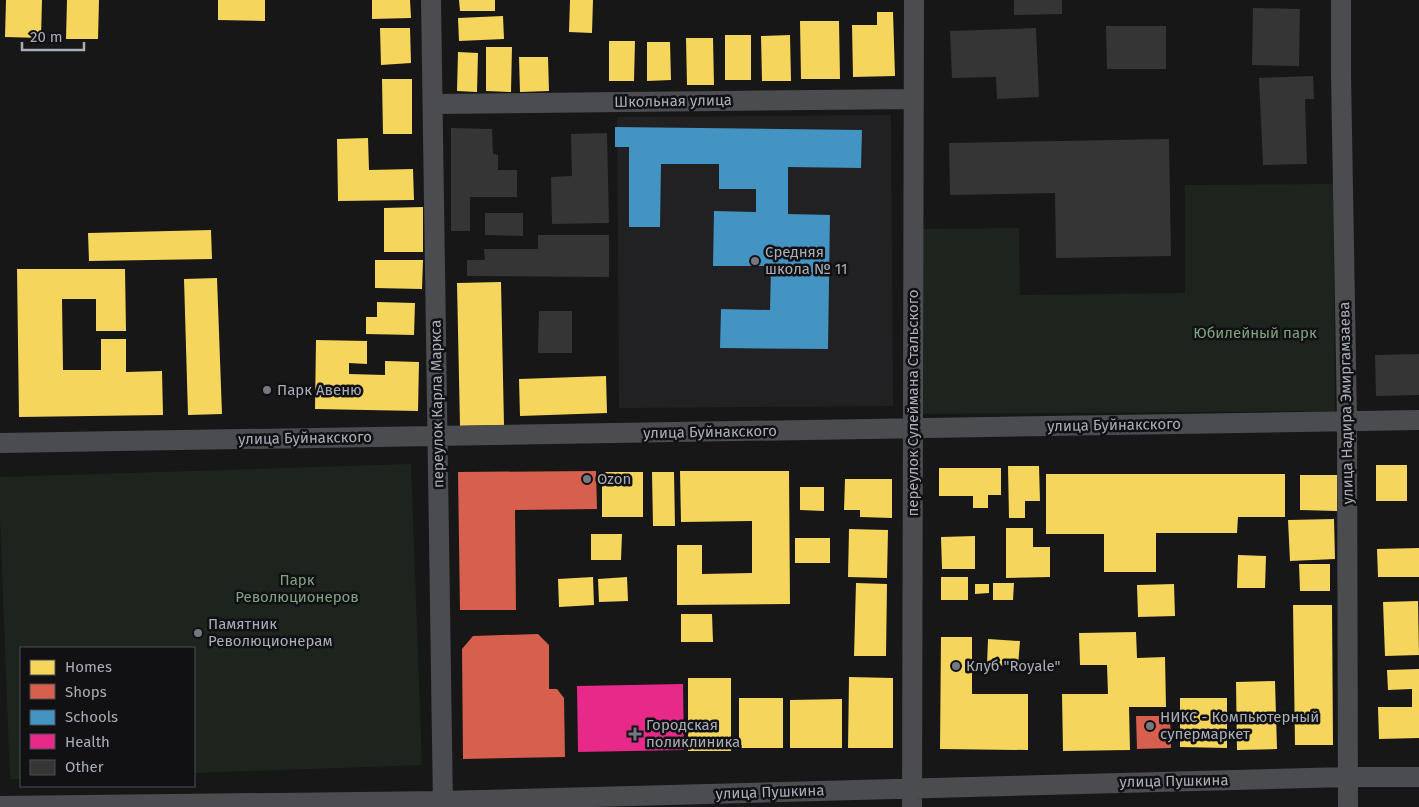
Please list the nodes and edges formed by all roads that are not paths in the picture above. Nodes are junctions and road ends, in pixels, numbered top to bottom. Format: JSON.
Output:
{"nodes":[{"id":1,"x":431,"y":0,"type":"edge"},
{"id":2,"x":914,"y":0,"type":"edge"},
{"id":3,"x":1340,"y":0,"type":"edge"},
{"id":4,"x":914,"y":99,"type":"junction"},
{"id":5,"x":433,"y":104,"type":"junction"},
{"id":6,"x":1419,"y":420,"type":"edge"},
{"id":7,"x":1347,"y":421,"type":"junction"},
{"id":8,"x":913,"y":429,"type":"junction"},
{"id":9,"x":438,"y":436,"type":"junction"},
{"id":10,"x":0,"y":443,"type":"edge"},
{"id":11,"x":1348,"y":777,"type":"junction"},
{"id":12,"x":1419,"y":777,"type":"edge"},
{"id":13,"x":912,"y":798,"type":"edge"},
{"id":14,"x":443,"y":804,"type":"edge"},
{"id":15,"x":0,"y":806,"type":"edge"},
{"id":16,"x":1348,"y":807,"type":"edge"}],
"edges":[{"from":1,"to":5,"type":"street","name":"переулок Карла Маркса"},
{"from":2,"to":4,"type":"street","name":"переулок Сулеймана Стальского"},
{"from":3,"to":7,"type":"street","name":"улица Надира Эмиргамзаева"},
{"from":4,"to":5,"type":"street","name":"Школьная улица"},
{"from":4,"to":8,"type":"street","name":"переулок Сулеймана Стальского"},
{"from":5,"to":9,"type":"street","name":"переулок Карла Маркса"},
{"from":6,"to":7,"type":"street","name":"улица Буйнакского"},
{"from":7,"to":8,"type":"street","name":"улица Буйнакского"},
{"from":7,"to":11,"type":"street","name":"улица Надира Эмиргамзаева"},
{"from":8,"to":9,"type":"street","name":"улица Буйнакского"},
{"from":8,"to":13,"type":"street","name":"переулок Сулеймана Стальского"},
{"from":9,"to":10,"type":"street","name":"улица Буйнакского"},
{"from":9,"to":14,"type":"street","name":"переулок Карла Маркса"},
{"from":11,"to":12,"type":"street","name":"улица Пушкина"},
{"from":11,"to":13,"type":"street","name":"улица Пушкина"},
{"from":11,"to":16,"type":"street","name":"улица Надира Эмиргамзаева"},
{"from":13,"to":14,"type":"street","name":"улица Пушкина"},
{"from":14,"to":15,"type":"street","name":"улица Пушкина"}]}
